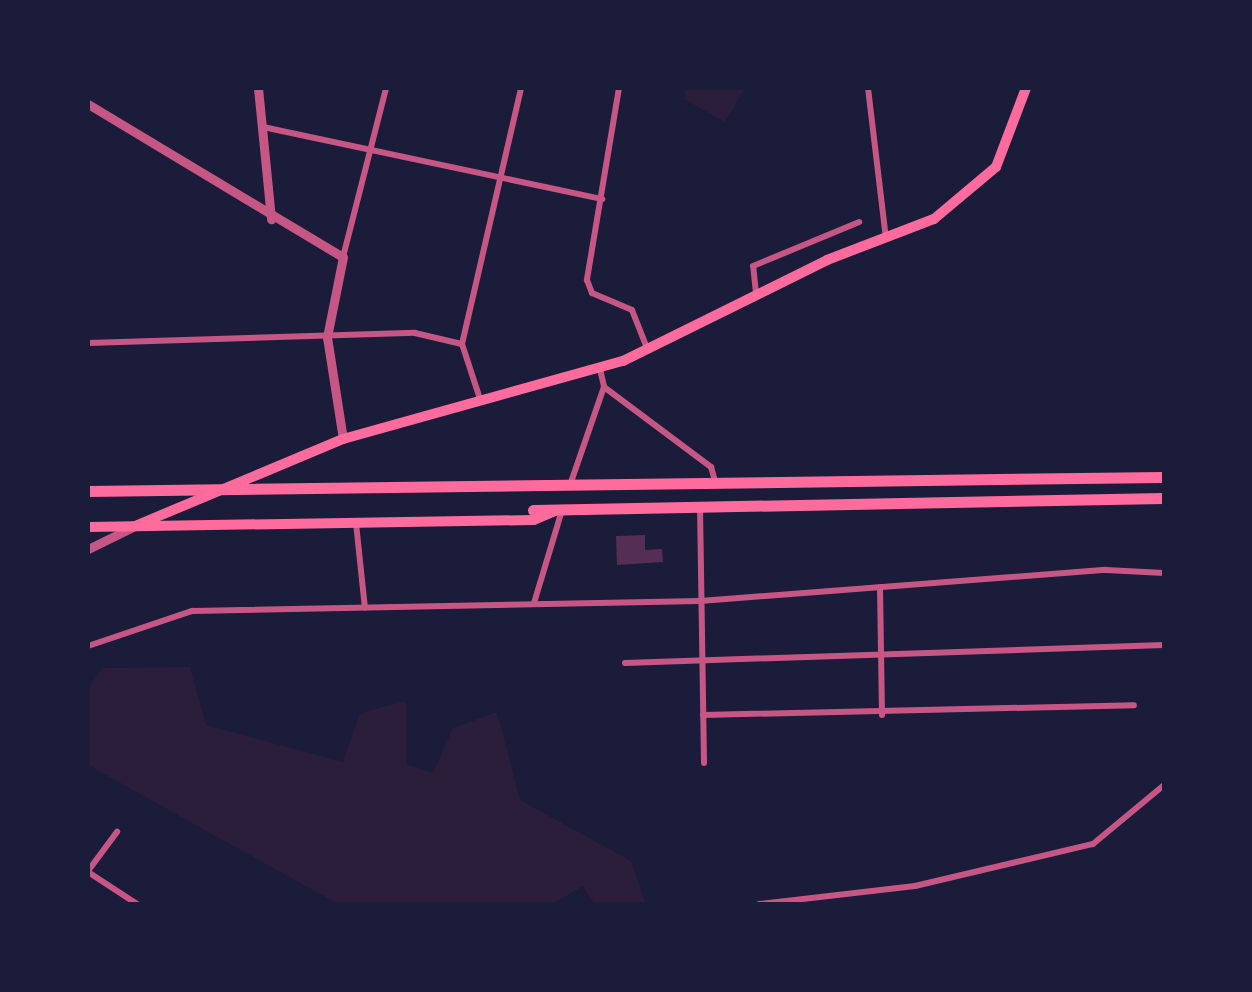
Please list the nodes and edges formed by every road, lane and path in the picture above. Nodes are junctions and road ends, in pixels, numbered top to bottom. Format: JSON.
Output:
{"nodes":[{"id":1,"x":258,"y":88,"type":"edge"},
{"id":2,"x":386,"y":88,"type":"edge"},
{"id":3,"x":521,"y":88,"type":"edge"},
{"id":4,"x":620,"y":88,"type":"edge"},
{"id":5,"x":868,"y":88,"type":"edge"},
{"id":6,"x":1026,"y":88,"type":"edge"},
{"id":7,"x":88,"y":104,"type":"edge"},
{"id":8,"x":263,"y":127,"type":"junction"},
{"id":9,"x":372,"y":148,"type":"junction"},
{"id":10,"x":500,"y":179,"type":"junction"},
{"id":11,"x":602,"y":199,"type":"junction"},
{"id":12,"x":271,"y":219,"type":"junction"},
{"id":13,"x":859,"y":222,"type":"dead end"},
{"id":14,"x":886,"y":238,"type":"junction"},
{"id":15,"x":343,"y":257,"type":"junction"},
{"id":16,"x":756,"y":293,"type":"junction"},
{"id":17,"x":326,"y":337,"type":"junction"},
{"id":18,"x":88,"y":343,"type":"edge"},
{"id":19,"x":462,"y":344,"type":"junction"},
{"id":20,"x":648,"y":350,"type":"junction"},
{"id":21,"x":600,"y":369,"type":"junction"},
{"id":22,"x":604,"y":388,"type":"junction"},
{"id":23,"x":480,"y":399,"type":"junction"},
{"id":24,"x":343,"y":439,"type":"junction"},
{"id":25,"x":1164,"y":477,"type":"edge"},
{"id":26,"x":715,"y":480,"type":"junction"},
{"id":27,"x":570,"y":485,"type":"junction"},
{"id":28,"x":88,"y":491,"type":"edge"},
{"id":29,"x":207,"y":492,"type":"junction"},
{"id":30,"x":1164,"y":498,"type":"edge"},
{"id":31,"x":700,"y":507,"type":"junction"},
{"id":32,"x":533,"y":510,"type":"dead end"},
{"id":33,"x":560,"y":510,"type":"junction"},
{"id":34,"x":356,"y":523,"type":"junction"},
{"id":35,"x":135,"y":526,"type":"junction"},
{"id":36,"x":88,"y":527,"type":"edge"},
{"id":37,"x":88,"y":550,"type":"edge"},
{"id":38,"x":1164,"y":573,"type":"edge"},
{"id":39,"x":880,"y":587,"type":"junction"},
{"id":40,"x":700,"y":601,"type":"junction"},
{"id":41,"x":534,"y":603,"type":"junction"},
{"id":42,"x":364,"y":608,"type":"junction"},
{"id":43,"x":88,"y":646,"type":"edge"},
{"id":44,"x":1164,"y":646,"type":"edge"},
{"id":45,"x":881,"y":655,"type":"junction"},
{"id":46,"x":704,"y":660,"type":"junction"},
{"id":47,"x":625,"y":663,"type":"dead end"},
{"id":48,"x":1134,"y":705,"type":"dead end"},
{"id":49,"x":703,"y":715,"type":"junction"},
{"id":50,"x":882,"y":715,"type":"junction"},
{"id":51,"x":704,"y":764,"type":"dead end"},
{"id":52,"x":1164,"y":785,"type":"edge"},
{"id":53,"x":117,"y":832,"type":"dead end"},
{"id":54,"x":88,"y":872,"type":"edge"},
{"id":55,"x":137,"y":904,"type":"edge"},
{"id":56,"x":758,"y":904,"type":"edge"}],
"edges":[{"from":1,"to":8,"type":"street"},
{"from":2,"to":9,"type":"street"},
{"from":3,"to":10,"type":"street"},
{"from":4,"to":11,"type":"street"},
{"from":5,"to":14,"type":"street"},
{"from":6,"to":14,"type":"main road"},
{"from":7,"to":12,"type":"street"},
{"from":8,"to":9,"type":"street"},
{"from":8,"to":12,"type":"street"},
{"from":9,"to":10,"type":"street"},
{"from":9,"to":15,"type":"street"},
{"from":10,"to":11,"type":"street"},
{"from":10,"to":19,"type":"street"},
{"from":11,"to":20,"type":"street"},
{"from":12,"to":15,"type":"street"},
{"from":13,"to":16,"type":"street"},
{"from":14,"to":16,"type":"main road"},
{"from":15,"to":17,"type":"street"},
{"from":16,"to":20,"type":"main road"},
{"from":17,"to":18,"type":"street"},
{"from":17,"to":19,"type":"street"},
{"from":17,"to":24,"type":"street"},
{"from":19,"to":23,"type":"street"},
{"from":20,"to":21,"type":"main road"},
{"from":21,"to":22,"type":"street"},
{"from":21,"to":23,"type":"main road"},
{"from":22,"to":26,"type":"street"},
{"from":22,"to":27,"type":"street"},
{"from":23,"to":24,"type":"main road"},
{"from":24,"to":29,"type":"main road"},
{"from":25,"to":26,"type":"highway"},
{"from":26,"to":27,"type":"highway"},
{"from":27,"to":29,"type":"highway"},
{"from":28,"to":29,"type":"highway"},
{"from":29,"to":35,"type":"main road"},
{"from":30,"to":31,"type":"highway"},
{"from":31,"to":33,"type":"highway"},
{"from":31,"to":40,"type":"street"},
{"from":32,"to":33,"type":"highway"},
{"from":33,"to":34,"type":"main road"},
{"from":33,"to":41,"type":"street"},
{"from":34,"to":35,"type":"main road"},
{"from":34,"to":42,"type":"street"},
{"from":35,"to":36,"type":"main road"},
{"from":35,"to":37,"type":"street"},
{"from":38,"to":39,"type":"street"},
{"from":39,"to":40,"type":"street"},
{"from":39,"to":45,"type":"street"},
{"from":40,"to":41,"type":"street"},
{"from":40,"to":46,"type":"street"},
{"from":41,"to":42,"type":"street"},
{"from":42,"to":43,"type":"street"},
{"from":44,"to":45,"type":"street"},
{"from":45,"to":46,"type":"street"},
{"from":45,"to":50,"type":"street"},
{"from":46,"to":47,"type":"street"},
{"from":46,"to":49,"type":"street"},
{"from":48,"to":50,"type":"street"},
{"from":49,"to":50,"type":"street"},
{"from":49,"to":51,"type":"street"},
{"from":52,"to":56,"type":"street"},
{"from":53,"to":54,"type":"street"},
{"from":54,"to":55,"type":"street"}]}
